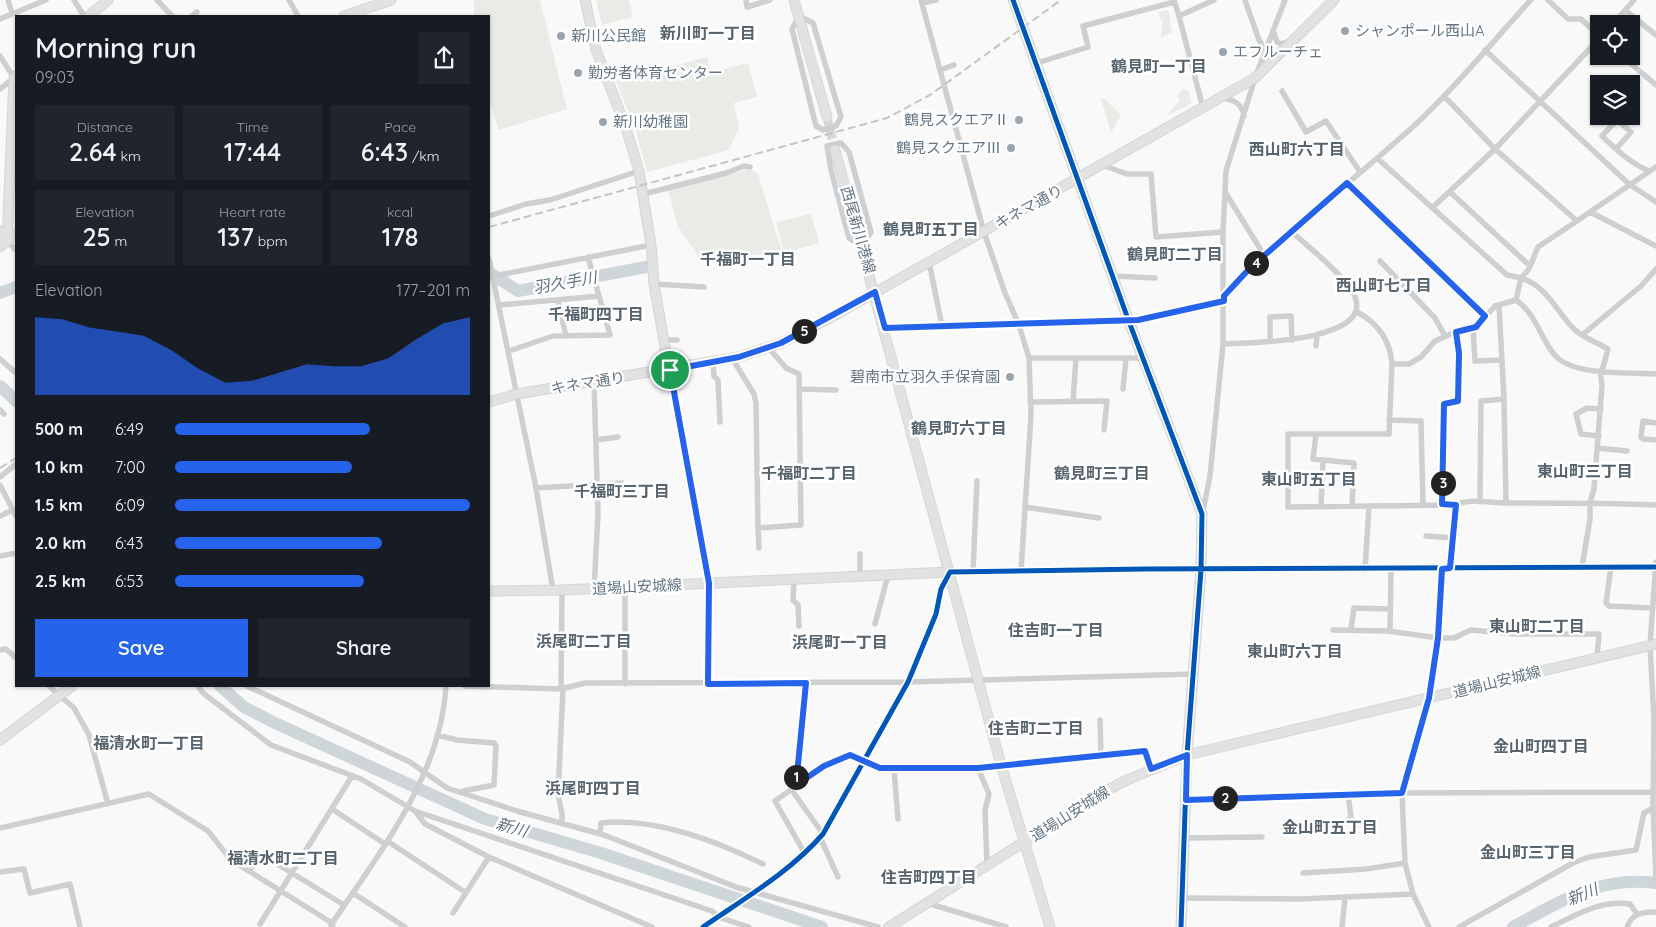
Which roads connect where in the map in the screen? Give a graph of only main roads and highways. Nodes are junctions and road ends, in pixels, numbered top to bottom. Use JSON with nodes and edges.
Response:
{"nodes":[{"id":1,"x":108,"y":0,"type":"edge"},
{"id":2,"x":391,"y":0,"type":"edge"},
{"id":3,"x":585,"y":0,"type":"edge"},
{"id":4,"x":794,"y":0,"type":"edge"},
{"id":5,"x":1013,"y":0,"type":"edge"},
{"id":6,"x":1334,"y":0,"type":"edge"},
{"id":7,"x":90,"y":15,"type":"edge"},
{"id":8,"x":347,"y":15,"type":"edge"},
{"id":9,"x":15,"y":77,"type":"edge"},
{"id":10,"x":827,"y":117,"type":"tunnel mouth"},
{"id":11,"x":836,"y":150,"type":"tunnel mouth"},
{"id":12,"x":1078,"y":179,"type":"junction"},
{"id":13,"x":0,"y":231,"type":"edge"},
{"id":14,"x":15,"y":235,"type":"edge"},
{"id":15,"x":3,"y":244,"type":"edge"},
{"id":16,"x":875,"y":292,"type":"junction"},
{"id":17,"x":670,"y":370,"type":"junction"},
{"id":18,"x":490,"y":402,"type":"edge"},
{"id":19,"x":950,"y":572,"type":"junction"},
{"id":20,"x":490,"y":590,"type":"edge"},
{"id":21,"x":1653,"y":644,"type":"edge"},
{"id":22,"x":71,"y":687,"type":"edge"},
{"id":23,"x":0,"y":740,"type":"edge"},
{"id":24,"x":1187,"y":755,"type":"junction"},
{"id":25,"x":1026,"y":842,"type":"junction"},
{"id":26,"x":890,"y":926,"type":"edge"},
{"id":27,"x":1050,"y":927,"type":"edge"},
{"id":28,"x":1181,"y":927,"type":"edge"}],
"edges":[{"from":1,"to":7,"type":"main road"},
{"from":2,"to":8,"type":"main road"},
{"from":3,"to":17,"type":"main road"},
{"from":4,"to":10,"type":"main road"},
{"from":5,"to":12,"type":"main road"},
{"from":6,"to":12,"type":"main road","name":"キネマ通り"},
{"from":9,"to":15,"type":"main road"},
{"from":11,"to":16,"type":"main road","name":"西尾新川港線"},
{"from":12,"to":16,"type":"main road","name":"キネマ通り"},
{"from":12,"to":24,"type":"main road"},
{"from":13,"to":15,"type":"main road"},
{"from":14,"to":15,"type":"main road"},
{"from":16,"to":17,"type":"main road","name":"キネマ通り"},
{"from":16,"to":19,"type":"main road","name":"西尾新川港線"},
{"from":17,"to":18,"type":"main road","name":"キネマ通り"},
{"from":19,"to":20,"type":"main road","name":"道場山安城線"},
{"from":19,"to":25,"type":"main road","name":"道場山安城線"},
{"from":21,"to":24,"type":"main road","name":"道場山安城線"},
{"from":22,"to":23,"type":"main road"},
{"from":24,"to":25,"type":"main road","name":"道場山安城線"},
{"from":24,"to":28,"type":"main road"},
{"from":25,"to":26,"type":"main road"},
{"from":25,"to":27,"type":"main road"}]}
